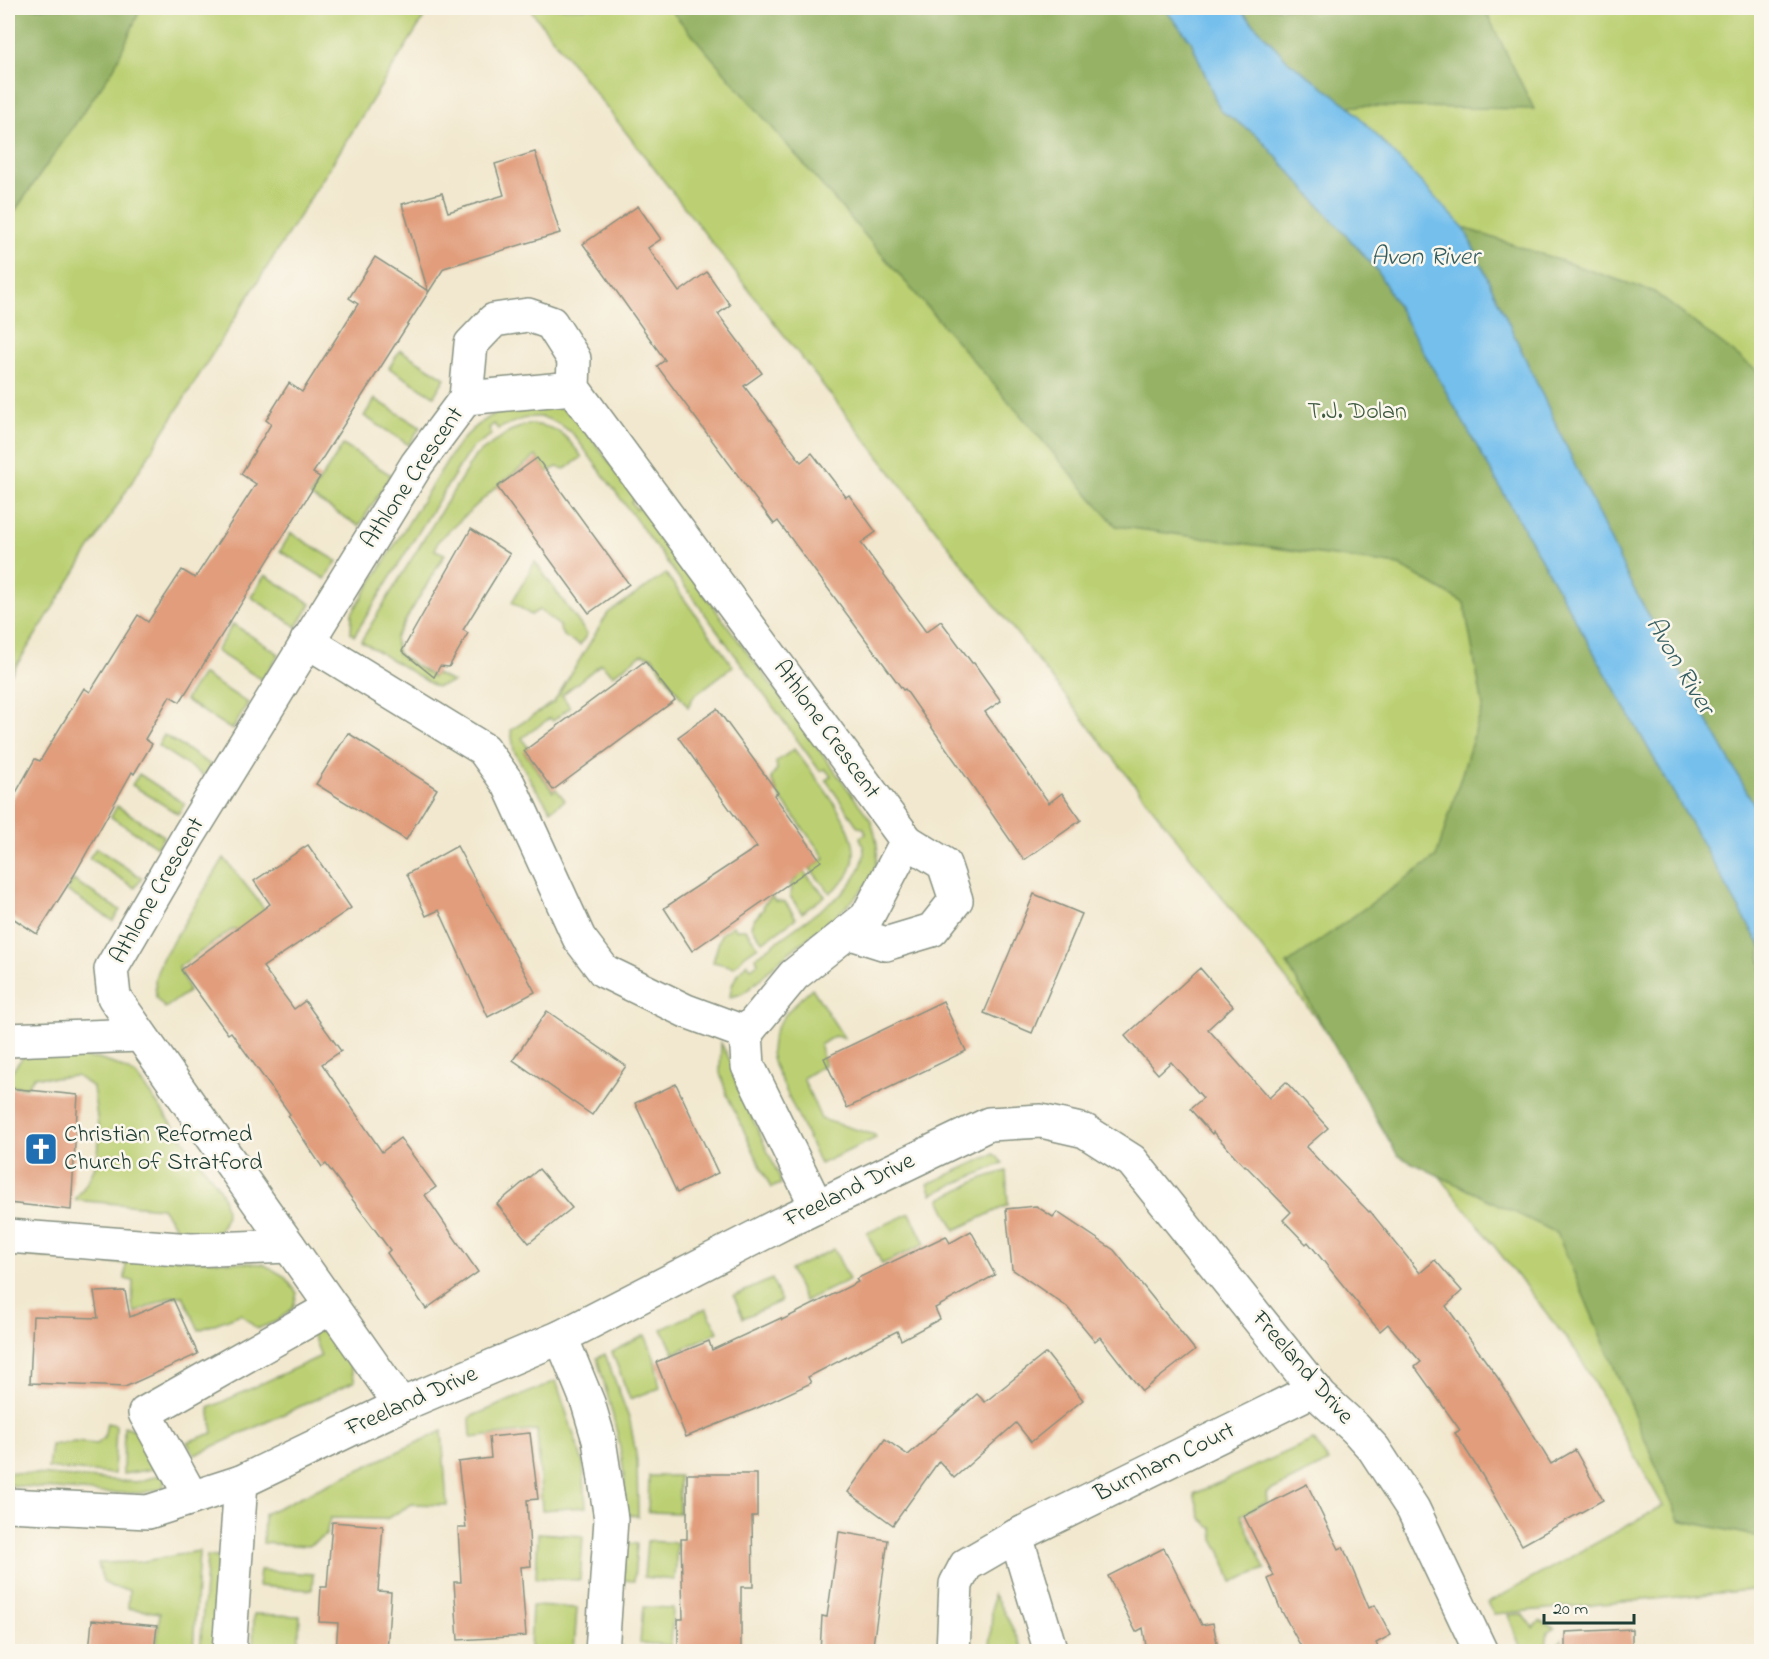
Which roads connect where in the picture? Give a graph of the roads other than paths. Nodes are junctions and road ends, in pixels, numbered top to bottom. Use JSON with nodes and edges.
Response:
{"nodes":[{"id":1,"x":573,"y":388,"type":"junction"},
{"id":2,"x":466,"y":398,"type":"junction"},
{"id":3,"x":308,"y":641,"type":"junction"},
{"id":4,"x":907,"y":841,"type":"junction"},
{"id":5,"x":848,"y":932,"type":"junction"},
{"id":6,"x":746,"y":1033,"type":"junction"},
{"id":7,"x":140,"y":1035,"type":"junction"},
{"id":8,"x":8,"y":1040,"type":"edge"},
{"id":9,"x":817,"y":1207,"type":"junction"},
{"id":10,"x":8,"y":1236,"type":"edge"},
{"id":11,"x":289,"y":1246,"type":"junction"},
{"id":12,"x":332,"y":1307,"type":"junction"},
{"id":13,"x":561,"y":1337,"type":"junction"},
{"id":14,"x":1315,"y":1389,"type":"junction"},
{"id":15,"x":401,"y":1405,"type":"junction"},
{"id":16,"x":242,"y":1482,"type":"junction"},
{"id":17,"x":192,"y":1498,"type":"junction"},
{"id":18,"x":8,"y":1505,"type":"edge"},
{"id":19,"x":1016,"y":1536,"type":"junction"},
{"id":20,"x":229,"y":1652,"type":"edge"},
{"id":21,"x":602,"y":1652,"type":"edge"},
{"id":22,"x":953,"y":1652,"type":"edge"},
{"id":23,"x":1051,"y":1652,"type":"edge"},
{"id":24,"x":1481,"y":1652,"type":"edge"}],
"edges":[{"from":1,"to":2,"type":"street","name":"Athlone Crescent"},
{"from":1,"to":2,"type":"street","name":"Athlone Crescent"},
{"from":1,"to":4,"type":"street","name":"Athlone Crescent"},
{"from":2,"to":3,"type":"street","name":"Athlone Crescent"},
{"from":3,"to":6,"type":"street"},
{"from":3,"to":7,"type":"street","name":"Athlone Crescent"},
{"from":4,"to":5,"type":"street"},
{"from":4,"to":5,"type":"street","name":"Athlone Crescent"},
{"from":5,"to":6,"type":"street"},
{"from":6,"to":9,"type":"street"},
{"from":7,"to":8,"type":"street"},
{"from":7,"to":11,"type":"street","name":"Athlone Crescent"},
{"from":9,"to":13,"type":"street","name":"Freeland Drive"},
{"from":9,"to":14,"type":"street","name":"Freeland Drive"},
{"from":10,"to":11,"type":"street"},
{"from":11,"to":12,"type":"street","name":"Athlone Crescent"},
{"from":12,"to":15,"type":"street","name":"Athlone Crescent"},
{"from":12,"to":17,"type":"street"},
{"from":13,"to":15,"type":"street","name":"Freeland Drive"},
{"from":13,"to":21,"type":"street"},
{"from":14,"to":19,"type":"street","name":"Burnham Court"},
{"from":14,"to":24,"type":"street","name":"Freeland Drive"},
{"from":15,"to":16,"type":"street","name":"Freeland Drive"},
{"from":16,"to":17,"type":"street","name":"Freeland Drive"},
{"from":16,"to":20,"type":"street"},
{"from":17,"to":18,"type":"street","name":"Freeland Drive"},
{"from":19,"to":22,"type":"street","name":"Burnham Court"},
{"from":19,"to":23,"type":"street"}]}
